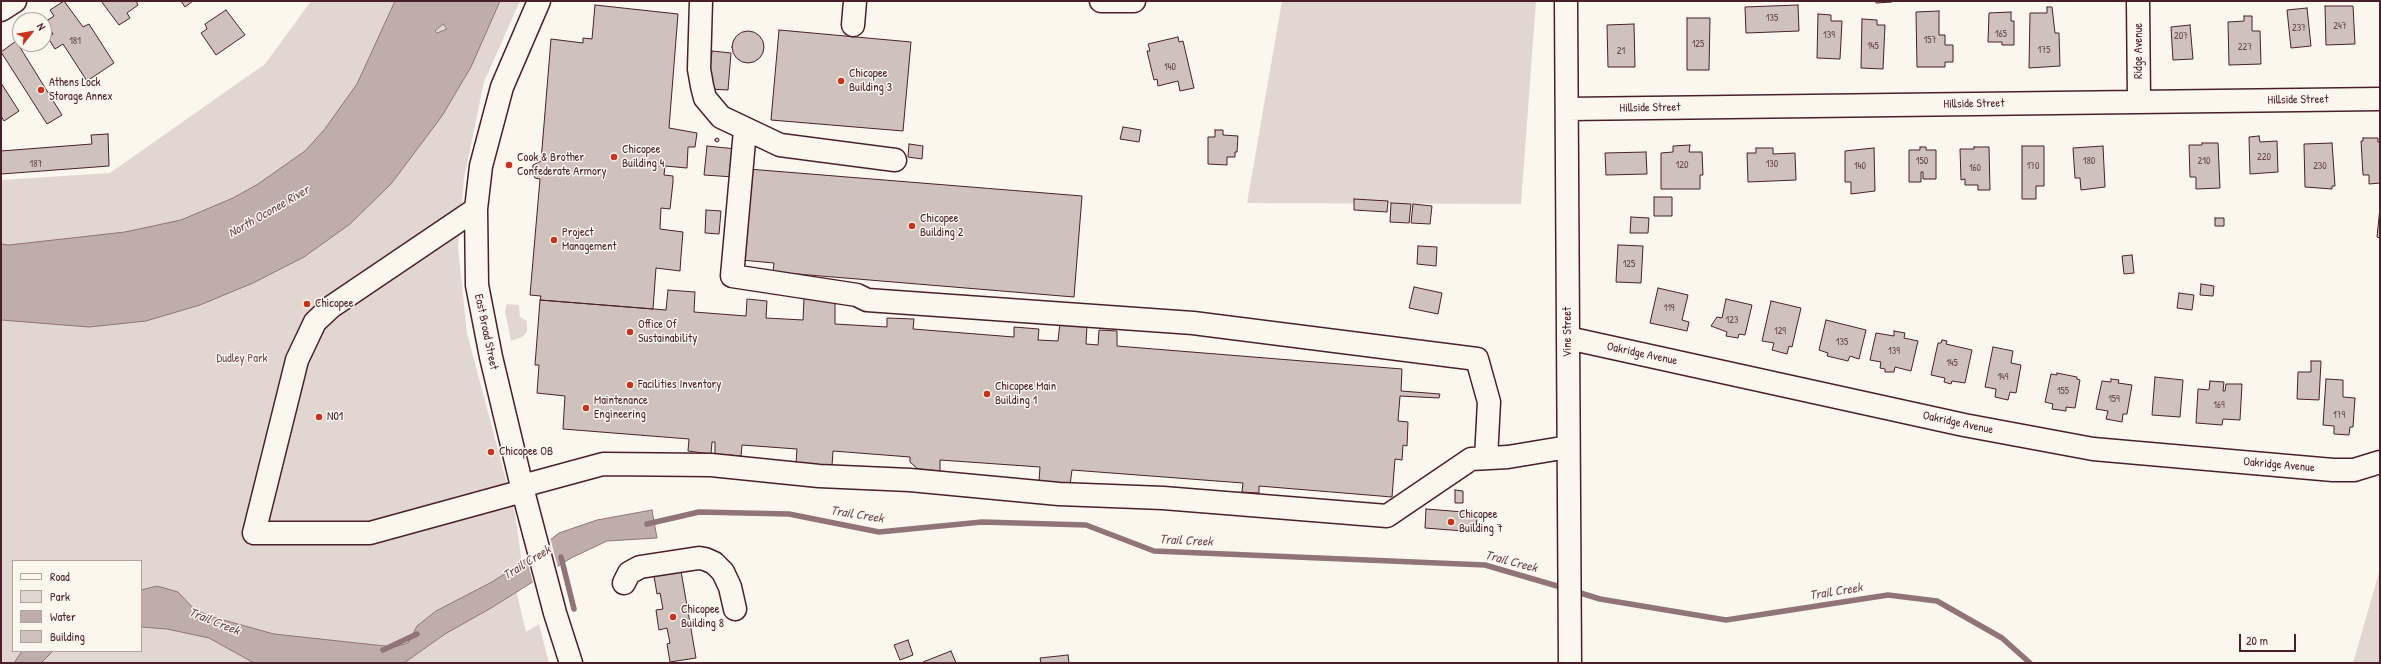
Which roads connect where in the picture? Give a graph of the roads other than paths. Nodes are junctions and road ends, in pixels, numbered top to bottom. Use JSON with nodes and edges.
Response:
{"nodes":[{"id":1,"x":15,"y":1,"type":"edge"},
{"id":2,"x":539,"y":1,"type":"edge"},
{"id":3,"x":702,"y":1,"type":"edge"},
{"id":4,"x":855,"y":1,"type":"edge"},
{"id":5,"x":1101,"y":1,"type":"edge"},
{"id":6,"x":1134,"y":1,"type":"edge"},
{"id":7,"x":1566,"y":1,"type":"edge"},
{"id":8,"x":2138,"y":1,"type":"edge"},
{"id":9,"x":1,"y":10,"type":"edge"},
{"id":10,"x":852,"y":25,"type":"dead end"},
{"id":11,"x":2380,"y":99,"type":"edge"},
{"id":12,"x":2139,"y":101,"type":"junction"},
{"id":13,"x":1568,"y":109,"type":"junction"},
{"id":14,"x":745,"y":130,"type":"junction"},
{"id":15,"x":895,"y":160,"type":"dead end"},
{"id":16,"x":476,"y":209,"type":"junction"},
{"id":17,"x":1568,"y":338,"type":"junction"},
{"id":18,"x":1568,"y":447,"type":"junction"},
{"id":19,"x":1486,"y":458,"type":"junction"},
{"id":20,"x":2380,"y":462,"type":"edge"},
{"id":21,"x":523,"y":489,"type":"junction"},
{"id":22,"x":624,"y":583,"type":"dead end"},
{"id":23,"x":735,"y":609,"type":"dead end"},
{"id":24,"x":571,"y":663,"type":"edge"},
{"id":25,"x":1570,"y":663,"type":"edge"}],
"edges":[{"from":1,"to":9,"type":"street"},
{"from":2,"to":16,"type":"street","name":"East Broad Street"},
{"from":3,"to":14,"type":"street"},
{"from":4,"to":10,"type":"street"},
{"from":5,"to":6,"type":"street"},
{"from":7,"to":13,"type":"street","name":"Vine Street"},
{"from":8,"to":12,"type":"street","name":"Ridge Avenue"},
{"from":11,"to":12,"type":"street","name":"Hillside Street"},
{"from":12,"to":13,"type":"street","name":"Hillside Street"},
{"from":13,"to":17,"type":"street","name":"Vine Street"},
{"from":14,"to":15,"type":"street"},
{"from":14,"to":19,"type":"street"},
{"from":16,"to":21,"type":"street","name":"East Broad Street"},
{"from":16,"to":21,"type":"street"},
{"from":17,"to":18,"type":"street","name":"Vine Street"},
{"from":17,"to":20,"type":"street","name":"Oakridge Avenue"},
{"from":18,"to":19,"type":"street"},
{"from":18,"to":25,"type":"street","name":"Vine Street"},
{"from":19,"to":21,"type":"street"},
{"from":21,"to":24,"type":"street","name":"East Broad Street"},
{"from":22,"to":23,"type":"street"}]}
